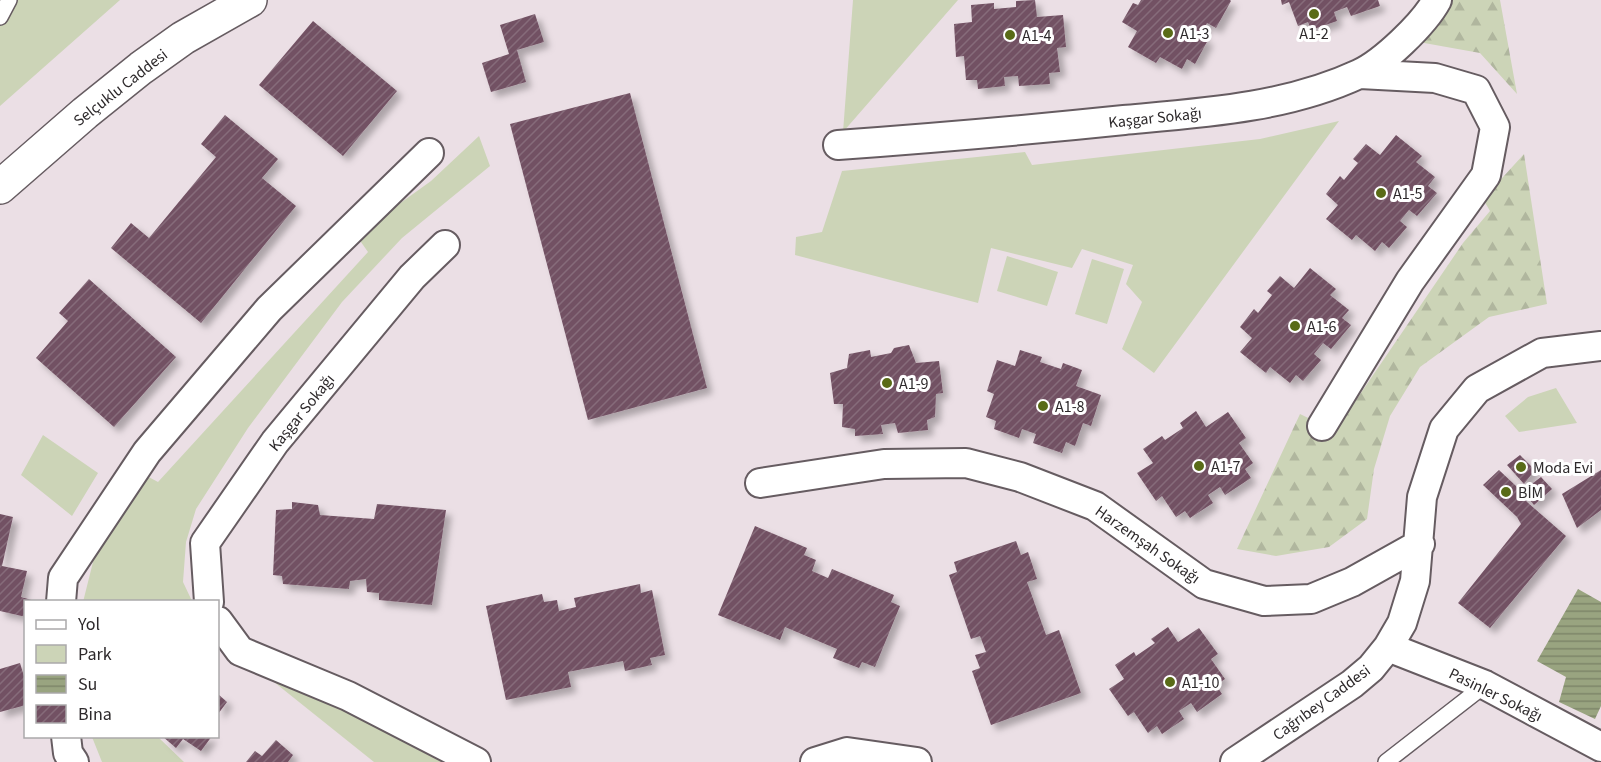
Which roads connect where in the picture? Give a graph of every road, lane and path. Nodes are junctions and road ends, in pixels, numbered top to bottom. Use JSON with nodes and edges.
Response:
{"nodes":[{"id":1,"x":9,"y":0,"type":"edge"},
{"id":2,"x":250,"y":0,"type":"edge"},
{"id":3,"x":1437,"y":0,"type":"edge"},
{"id":4,"x":0,"y":17,"type":"edge"},
{"id":5,"x":1360,"y":74,"type":"junction"},
{"id":6,"x":838,"y":145,"type":"dead end"},
{"id":7,"x":429,"y":153,"type":"dead end"},
{"id":8,"x":0,"y":187,"type":"edge"},
{"id":9,"x":445,"y":245,"type":"dead end"},
{"id":10,"x":1601,"y":346,"type":"edge"},
{"id":11,"x":1322,"y":426,"type":"dead end"},
{"id":12,"x":760,"y":483,"type":"dead end"},
{"id":13,"x":1419,"y":544,"type":"junction"},
{"id":14,"x":61,"y":600,"type":"edge"},
{"id":15,"x":209,"y":600,"type":"edge"},
{"id":16,"x":219,"y":622,"type":"edge"},
{"id":17,"x":1388,"y":647,"type":"junction"},
{"id":18,"x":1485,"y":685,"type":"junction"},
{"id":19,"x":66,"y":738,"type":"edge"},
{"id":20,"x":1601,"y":747,"type":"edge"},
{"id":21,"x":74,"y":762,"type":"edge"},
{"id":22,"x":476,"y":762,"type":"edge"},
{"id":23,"x":815,"y":762,"type":"edge"},
{"id":24,"x":917,"y":762,"type":"edge"},
{"id":25,"x":1235,"y":762,"type":"edge"},
{"id":26,"x":1386,"y":762,"type":"edge"}],
"edges":[{"from":1,"to":4,"type":"lane"},
{"from":2,"to":8,"type":"street","name":"Selçuklu Caddesi"},
{"from":3,"to":5,"type":"street","name":"Kaşgar Sokağı"},
{"from":5,"to":6,"type":"street","name":"Kaşgar Sokağı"},
{"from":5,"to":11,"type":"street"},
{"from":7,"to":14,"type":"street"},
{"from":9,"to":15,"type":"street","name":"Kaşgar Sokağı"},
{"from":10,"to":13,"type":"street","name":"Cağrıbey Caddesi"},
{"from":12,"to":13,"type":"street","name":"Harzemşah Sokağı"},
{"from":13,"to":17,"type":"street","name":"Cağrıbey Caddesi"},
{"from":16,"to":22,"type":"street"},
{"from":17,"to":18,"type":"street","name":"Pasinler Sokağı"},
{"from":17,"to":25,"type":"street","name":"Cağrıbey Caddesi"},
{"from":18,"to":20,"type":"street","name":"Pasinler Sokağı"},
{"from":18,"to":26,"type":"lane"},
{"from":19,"to":21,"type":"street"},
{"from":23,"to":24,"type":"street"}]}
